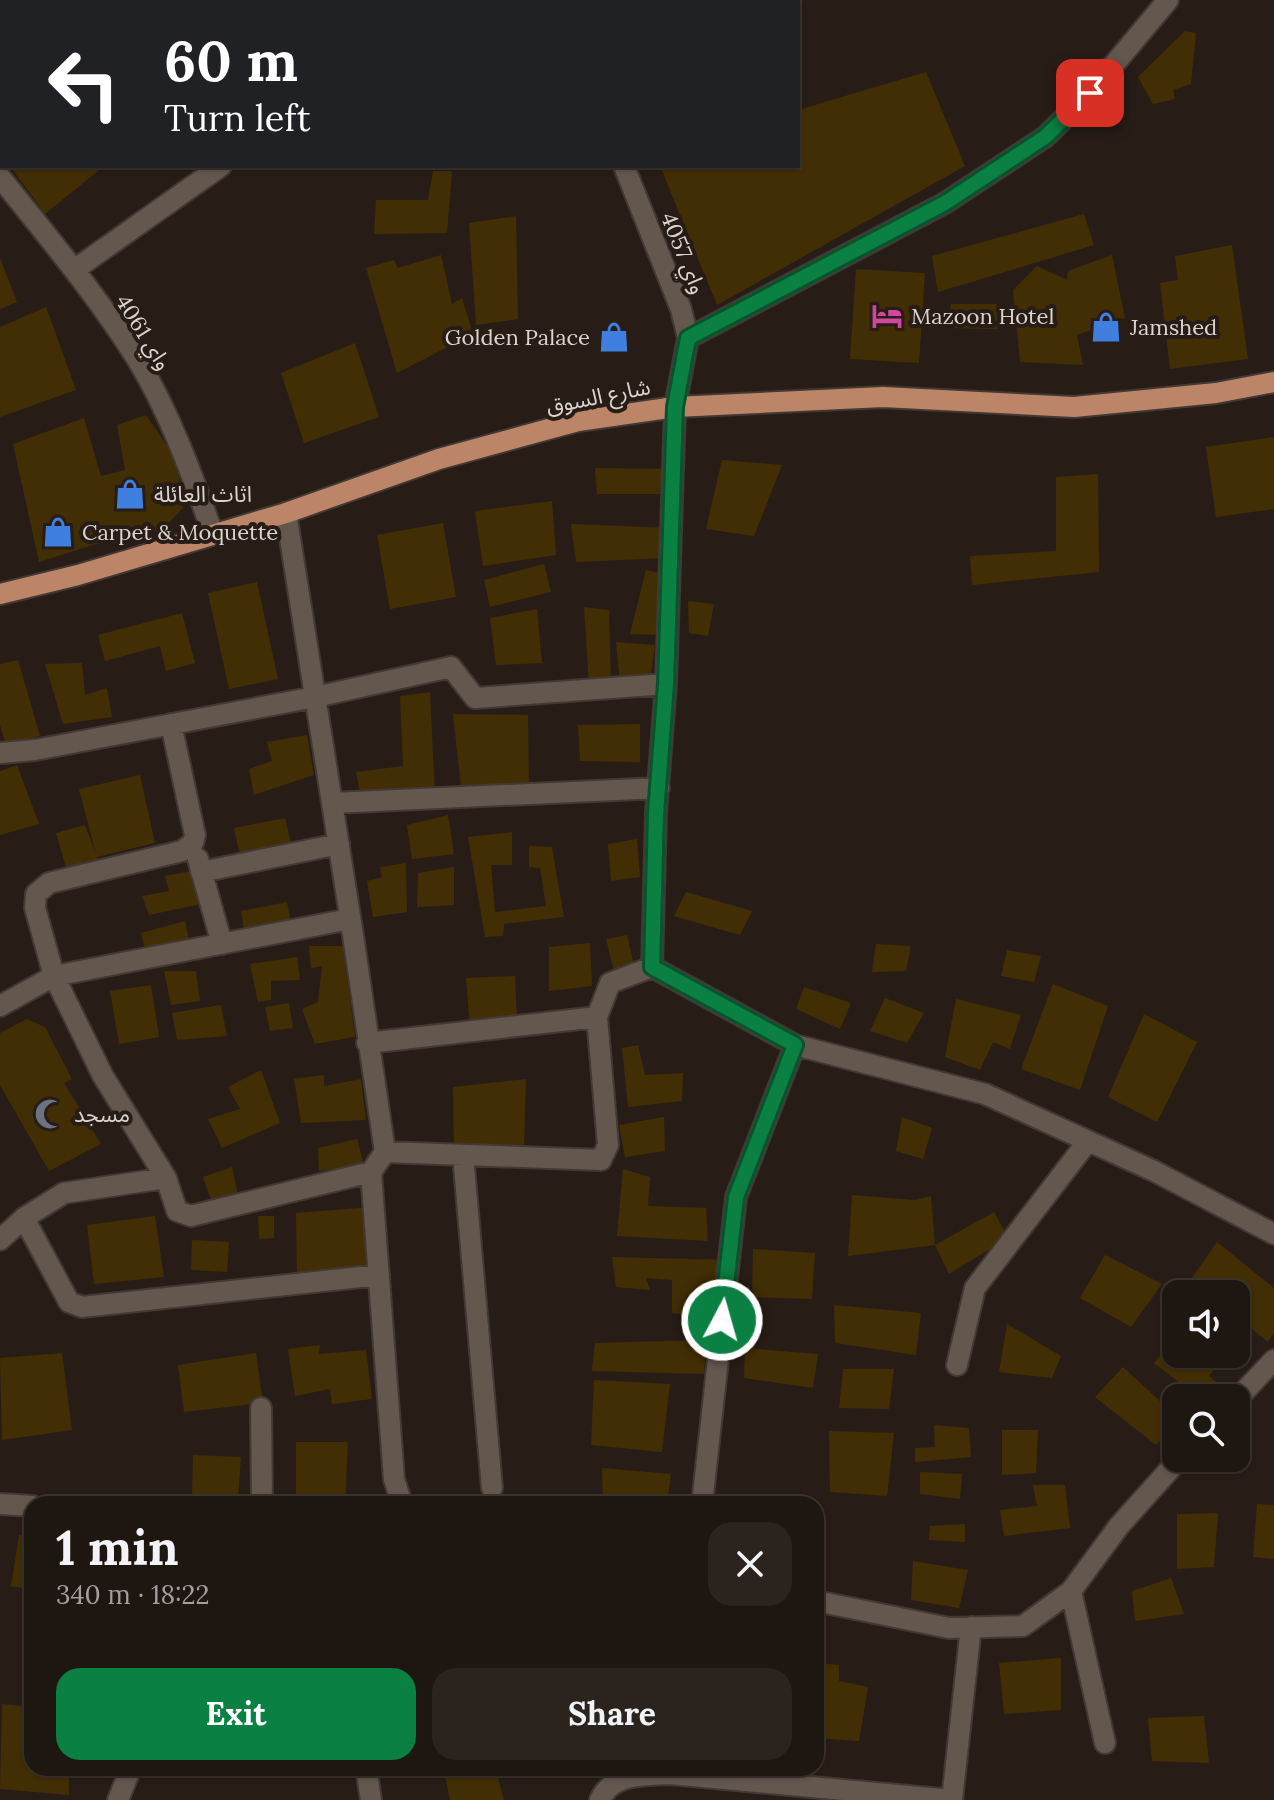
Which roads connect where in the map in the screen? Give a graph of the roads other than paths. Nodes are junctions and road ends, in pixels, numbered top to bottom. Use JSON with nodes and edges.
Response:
{"nodes":[{"id":1,"x":1168,"y":0,"type":"edge"},
{"id":2,"x":218,"y":168,"type":"edge"},
{"id":3,"x":625,"y":168,"type":"edge"},
{"id":4,"x":0,"y":177,"type":"edge"},
{"id":5,"x":74,"y":270,"type":"junction"},
{"id":6,"x":688,"y":338,"type":"junction"},
{"id":7,"x":1274,"y":382,"type":"edge"},
{"id":8,"x":675,"y":407,"type":"junction"},
{"id":9,"x":286,"y":513,"type":"junction"},
{"id":10,"x":213,"y":534,"type":"junction"},
{"id":11,"x":0,"y":594,"type":"edge"},
{"id":12,"x":666,"y":684,"type":"junction"},
{"id":13,"x":315,"y":697,"type":"junction"},
{"id":14,"x":171,"y":724,"type":"junction"},
{"id":15,"x":0,"y":753,"type":"edge"},
{"id":16,"x":659,"y":788,"type":"junction"},
{"id":17,"x":332,"y":803,"type":"junction"},
{"id":18,"x":193,"y":843,"type":"junction"},
{"id":19,"x":339,"y":844,"type":"junction"},
{"id":20,"x":201,"y":872,"type":"junction"},
{"id":21,"x":350,"y":919,"type":"junction"},
{"id":22,"x":222,"y":944,"type":"junction"},
{"id":23,"x":652,"y":967,"type":"junction"},
{"id":24,"x":54,"y":976,"type":"junction"},
{"id":25,"x":0,"y":1006,"type":"edge"},
{"id":26,"x":597,"y":1017,"type":"junction"},
{"id":27,"x":367,"y":1043,"type":"junction"},
{"id":28,"x":795,"y":1045,"type":"junction"},
{"id":29,"x":1088,"y":1141,"type":"junction"},
{"id":30,"x":385,"y":1152,"type":"junction"},
{"id":31,"x":463,"y":1155,"type":"junction"},
{"id":32,"x":371,"y":1172,"type":"junction"},
{"id":33,"x":166,"y":1178,"type":"junction"},
{"id":34,"x":24,"y":1218,"type":"junction"},
{"id":35,"x":1274,"y":1234,"type":"edge"},
{"id":36,"x":0,"y":1240,"type":"edge"},
{"id":37,"x":379,"y":1275,"type":"junction"},
{"id":38,"x":1274,"y":1360,"type":"edge"},
{"id":39,"x":957,"y":1365,"type":"dead end"},
{"id":40,"x":1250,"y":1385,"type":"edge"},
{"id":41,"x":261,"y":1408,"type":"dead end"},
{"id":42,"x":1167,"y":1472,"type":"edge"},
{"id":43,"x":492,"y":1488,"type":"dead end"},
{"id":44,"x":262,"y":1496,"type":"edge"},
{"id":45,"x":399,"y":1496,"type":"edge"},
{"id":46,"x":703,"y":1496,"type":"edge"},
{"id":47,"x":0,"y":1504,"type":"edge"},
{"id":48,"x":24,"y":1506,"type":"edge"},
{"id":49,"x":1071,"y":1591,"type":"junction"},
{"id":50,"x":824,"y":1603,"type":"edge"},
{"id":51,"x":971,"y":1627,"type":"junction"},
{"id":52,"x":1105,"y":1743,"type":"dead end"},
{"id":53,"x":128,"y":1776,"type":"edge"},
{"id":54,"x":367,"y":1776,"type":"edge"},
{"id":55,"x":629,"y":1776,"type":"edge"},
{"id":56,"x":693,"y":1776,"type":"edge"},
{"id":57,"x":118,"y":1800,"type":"edge"},
{"id":58,"x":371,"y":1800,"type":"edge"},
{"id":59,"x":600,"y":1800,"type":"edge"},
{"id":60,"x":952,"y":1800,"type":"edge"}],
"edges":[{"from":1,"to":6,"type":"street"},
{"from":2,"to":5,"type":"street"},
{"from":3,"to":6,"type":"street","name":"واي 4057"},
{"from":4,"to":5,"type":"street","name":"واي 4061"},
{"from":5,"to":10,"type":"street","name":"واي 4061"},
{"from":6,"to":8,"type":"street","name":"واي 4057"},
{"from":7,"to":8,"type":"main road","name":"شارع السوق"},
{"from":8,"to":9,"type":"main road","name":"شارع السوق"},
{"from":8,"to":12,"type":"street","name":"واي 4057"},
{"from":9,"to":10,"type":"main road","name":"شارع السوق"},
{"from":9,"to":13,"type":"street"},
{"from":10,"to":11,"type":"main road","name":"شارع السوق"},
{"from":12,"to":13,"type":"street"},
{"from":12,"to":16,"type":"street","name":"واي 4057"},
{"from":13,"to":14,"type":"street"},
{"from":13,"to":17,"type":"street"},
{"from":14,"to":15,"type":"street"},
{"from":14,"to":18,"type":"street"},
{"from":16,"to":17,"type":"street"},
{"from":16,"to":23,"type":"street","name":"واي 4057"},
{"from":17,"to":19,"type":"street"},
{"from":18,"to":20,"type":"street"},
{"from":18,"to":24,"type":"street"},
{"from":19,"to":20,"type":"street"},
{"from":19,"to":21,"type":"street"},
{"from":20,"to":22,"type":"street"},
{"from":21,"to":22,"type":"street"},
{"from":21,"to":27,"type":"street"},
{"from":22,"to":24,"type":"street"},
{"from":23,"to":26,"type":"street"},
{"from":23,"to":28,"type":"street"},
{"from":24,"to":25,"type":"street"},
{"from":24,"to":33,"type":"street"},
{"from":26,"to":27,"type":"street"},
{"from":26,"to":31,"type":"street"},
{"from":27,"to":30,"type":"street"},
{"from":28,"to":29,"type":"street"},
{"from":28,"to":46,"type":"street"},
{"from":29,"to":35,"type":"street"},
{"from":29,"to":39,"type":"street"},
{"from":30,"to":31,"type":"street"},
{"from":30,"to":32,"type":"street"},
{"from":31,"to":43,"type":"street"},
{"from":32,"to":33,"type":"street"},
{"from":32,"to":37,"type":"street"},
{"from":33,"to":34,"type":"street"},
{"from":34,"to":36,"type":"street"},
{"from":34,"to":37,"type":"street"},
{"from":37,"to":45,"type":"street"},
{"from":38,"to":40,"type":"street"},
{"from":41,"to":44,"type":"street"},
{"from":42,"to":49,"type":"street"},
{"from":47,"to":48,"type":"street"},
{"from":49,"to":51,"type":"street"},
{"from":49,"to":52,"type":"street"},
{"from":50,"to":51,"type":"street"},
{"from":51,"to":60,"type":"street"},
{"from":53,"to":57,"type":"street"},
{"from":54,"to":58,"type":"street"},
{"from":55,"to":59,"type":"street"},
{"from":56,"to":60,"type":"street"}]}
